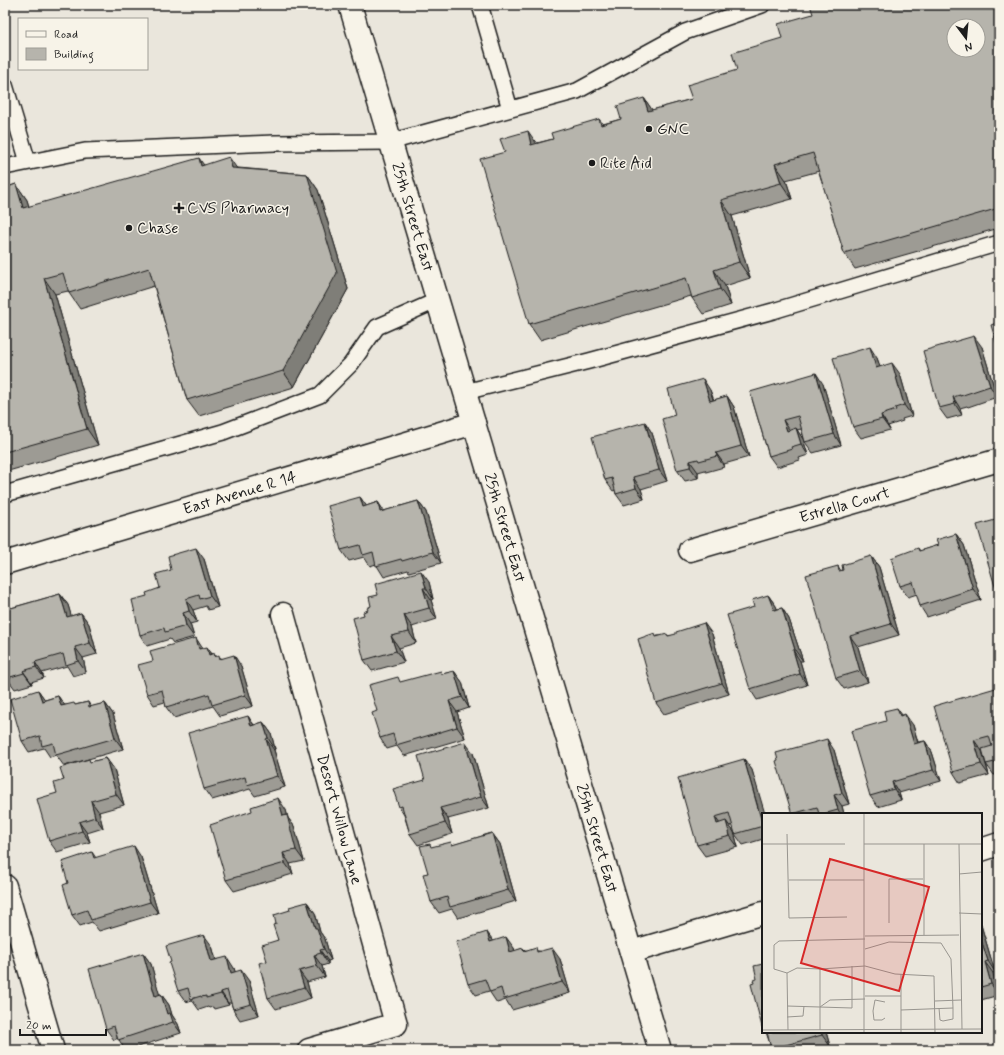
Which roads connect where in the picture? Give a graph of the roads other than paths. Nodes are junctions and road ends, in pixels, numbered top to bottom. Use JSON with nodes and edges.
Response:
{"nodes":[{"id":1,"x":350,"y":5,"type":"edge"},
{"id":2,"x":480,"y":5,"type":"edge"},
{"id":3,"x":762,"y":5,"type":"edge"},
{"id":4,"x":5,"y":85,"type":"edge"},
{"id":5,"x":510,"y":109,"type":"junction"},
{"id":6,"x":390,"y":142,"type":"junction"},
{"id":7,"x":28,"y":162,"type":"junction"},
{"id":8,"x":5,"y":167,"type":"edge"},
{"id":9,"x":999,"y":243,"type":"edge"},
{"id":10,"x":438,"y":300,"type":"junction"},
{"id":11,"x":465,"y":392,"type":"junction"},
{"id":12,"x":474,"y":423,"type":"junction"},
{"id":13,"x":999,"y":460,"type":"edge"},
{"id":14,"x":5,"y":494,"type":"edge"},
{"id":15,"x":690,"y":550,"type":"dead end"},
{"id":16,"x":5,"y":563,"type":"edge"},
{"id":17,"x":283,"y":614,"type":"dead end"},
{"id":18,"x":999,"y":844,"type":"edge"},
{"id":19,"x":982,"y":850,"type":"edge"},
{"id":20,"x":5,"y":886,"type":"edge"},
{"id":21,"x":762,"y":913,"type":"edge"},
{"id":22,"x":631,"y":952,"type":"junction"},
{"id":23,"x":53,"y":1050,"type":"edge"},
{"id":24,"x":309,"y":1050,"type":"edge"},
{"id":25,"x":660,"y":1050,"type":"edge"}],
"edges":[{"from":1,"to":6,"type":"street","name":"25th Street East"},
{"from":2,"to":5,"type":"lane"},
{"from":3,"to":5,"type":"lane"},
{"from":4,"to":7,"type":"lane"},
{"from":5,"to":6,"type":"lane"},
{"from":6,"to":7,"type":"lane"},
{"from":6,"to":10,"type":"street","name":"25th Street East"},
{"from":7,"to":8,"type":"lane"},
{"from":9,"to":11,"type":"lane"},
{"from":10,"to":11,"type":"street","name":"25th Street East"},
{"from":10,"to":14,"type":"lane"},
{"from":11,"to":12,"type":"street","name":"25th Street East"},
{"from":12,"to":16,"type":"street","name":"East Avenue R 14"},
{"from":12,"to":22,"type":"street","name":"25th Street East"},
{"from":13,"to":15,"type":"street","name":"Estrella Court"},
{"from":17,"to":24,"type":"street","name":"Desert Willow Lane"},
{"from":18,"to":19,"type":"street"},
{"from":20,"to":23,"type":"street"},
{"from":21,"to":22,"type":"street"},
{"from":22,"to":25,"type":"street","name":"25th Street East"}]}
